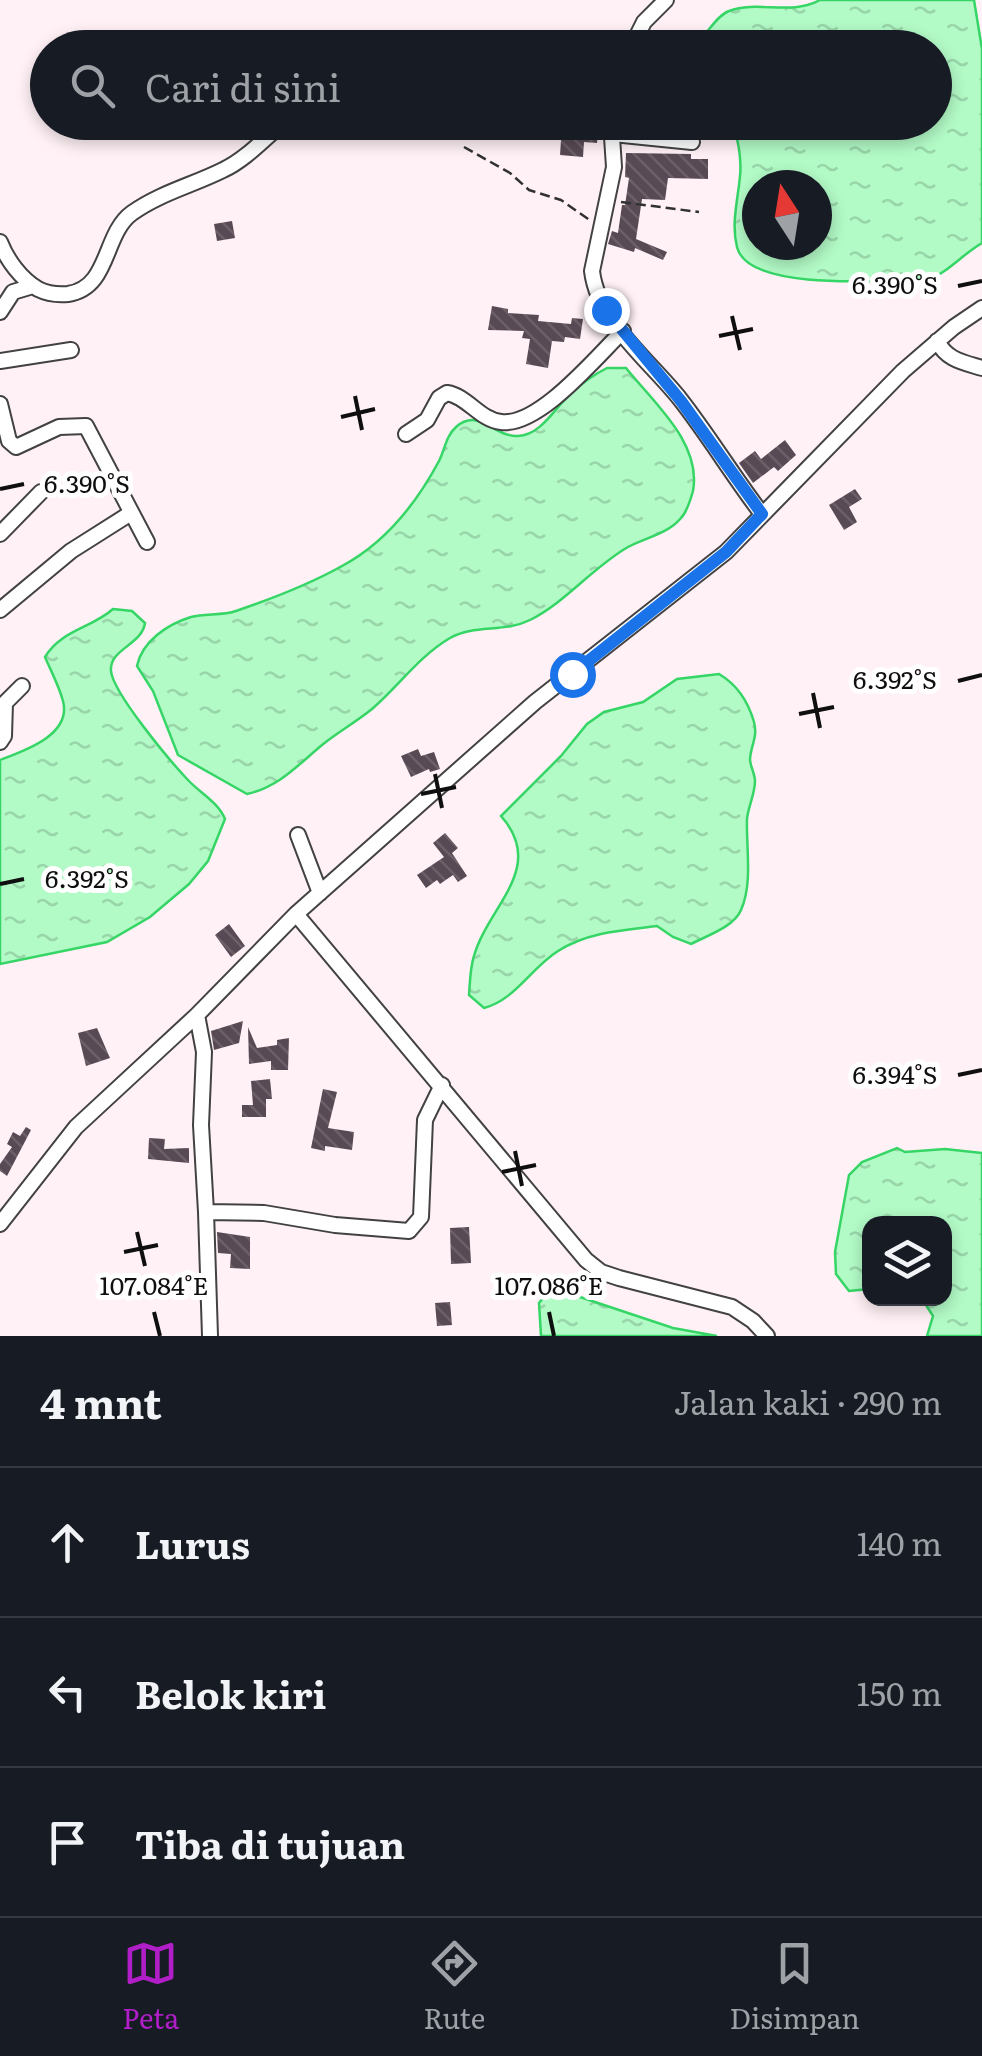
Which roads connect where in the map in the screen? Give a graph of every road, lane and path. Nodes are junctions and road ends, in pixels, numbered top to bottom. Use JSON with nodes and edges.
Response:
{"nodes":[{"id":1,"x":666,"y":0,"type":"edge"},
{"id":2,"x":640,"y":30,"type":"edge"},
{"id":3,"x":262,"y":140,"type":"edge"},
{"id":4,"x":613,"y":140,"type":"edge"},
{"id":5,"x":681,"y":140,"type":"edge"},
{"id":6,"x":692,"y":142,"type":"dead end"},
{"id":7,"x":464,"y":148,"type":"dead end"},
{"id":8,"x":608,"y":200,"type":"junction"},
{"id":9,"x":699,"y":212,"type":"dead end"},
{"id":10,"x":601,"y":227,"type":"junction"},
{"id":11,"x":0,"y":242,"type":"edge"},
{"id":12,"x":33,"y":286,"type":"junction"},
{"id":13,"x":982,"y":308,"type":"edge"},
{"id":14,"x":0,"y":312,"type":"edge"},
{"id":15,"x":623,"y":331,"type":"junction"},
{"id":16,"x":936,"y":341,"type":"junction"},
{"id":17,"x":71,"y":350,"type":"dead end"},
{"id":18,"x":0,"y":361,"type":"edge"},
{"id":19,"x":982,"y":368,"type":"edge"},
{"id":20,"x":0,"y":404,"type":"edge"},
{"id":21,"x":406,"y":434,"type":"dead end"},
{"id":22,"x":41,"y":492,"type":"dead end"},
{"id":23,"x":132,"y":513,"type":"junction"},
{"id":24,"x":762,"y":514,"type":"junction"},
{"id":25,"x":0,"y":534,"type":"edge"},
{"id":26,"x":146,"y":542,"type":"dead end"},
{"id":27,"x":0,"y":610,"type":"edge"},
{"id":28,"x":22,"y":686,"type":"dead end"},
{"id":29,"x":0,"y":742,"type":"edge"},
{"id":30,"x":298,"y":835,"type":"dead end"},
{"id":31,"x":320,"y":893,"type":"junction"},
{"id":32,"x":296,"y":914,"type":"junction"},
{"id":33,"x":197,"y":1015,"type":"junction"},
{"id":34,"x":442,"y":1085,"type":"junction"},
{"id":35,"x":206,"y":1212,"type":"junction"},
{"id":36,"x":2,"y":1219,"type":"edge"},
{"id":37,"x":210,"y":1336,"type":"edge"},
{"id":38,"x":767,"y":1336,"type":"edge"}],
"edges":[{"from":1,"to":2,"type":"street"},
{"from":3,"to":12,"type":"street"},
{"from":4,"to":8,"type":"street"},
{"from":5,"to":6,"type":"street"},
{"from":7,"to":10,"type":"path"},
{"from":8,"to":9,"type":"path"},
{"from":8,"to":10,"type":"street"},
{"from":10,"to":15,"type":"street"},
{"from":11,"to":12,"type":"street"},
{"from":12,"to":14,"type":"street"},
{"from":13,"to":16,"type":"street"},
{"from":15,"to":21,"type":"street"},
{"from":15,"to":24,"type":"street"},
{"from":16,"to":19,"type":"street"},
{"from":16,"to":24,"type":"street"},
{"from":17,"to":18,"type":"street"},
{"from":20,"to":23,"type":"street"},
{"from":22,"to":25,"type":"street"},
{"from":23,"to":26,"type":"street"},
{"from":23,"to":27,"type":"street"},
{"from":24,"to":31,"type":"street"},
{"from":28,"to":29,"type":"street"},
{"from":30,"to":31,"type":"street"},
{"from":31,"to":32,"type":"street"},
{"from":32,"to":33,"type":"street"},
{"from":32,"to":34,"type":"street"},
{"from":33,"to":35,"type":"street"},
{"from":33,"to":36,"type":"street"},
{"from":34,"to":35,"type":"street"},
{"from":34,"to":38,"type":"street"},
{"from":35,"to":37,"type":"street"}]}
